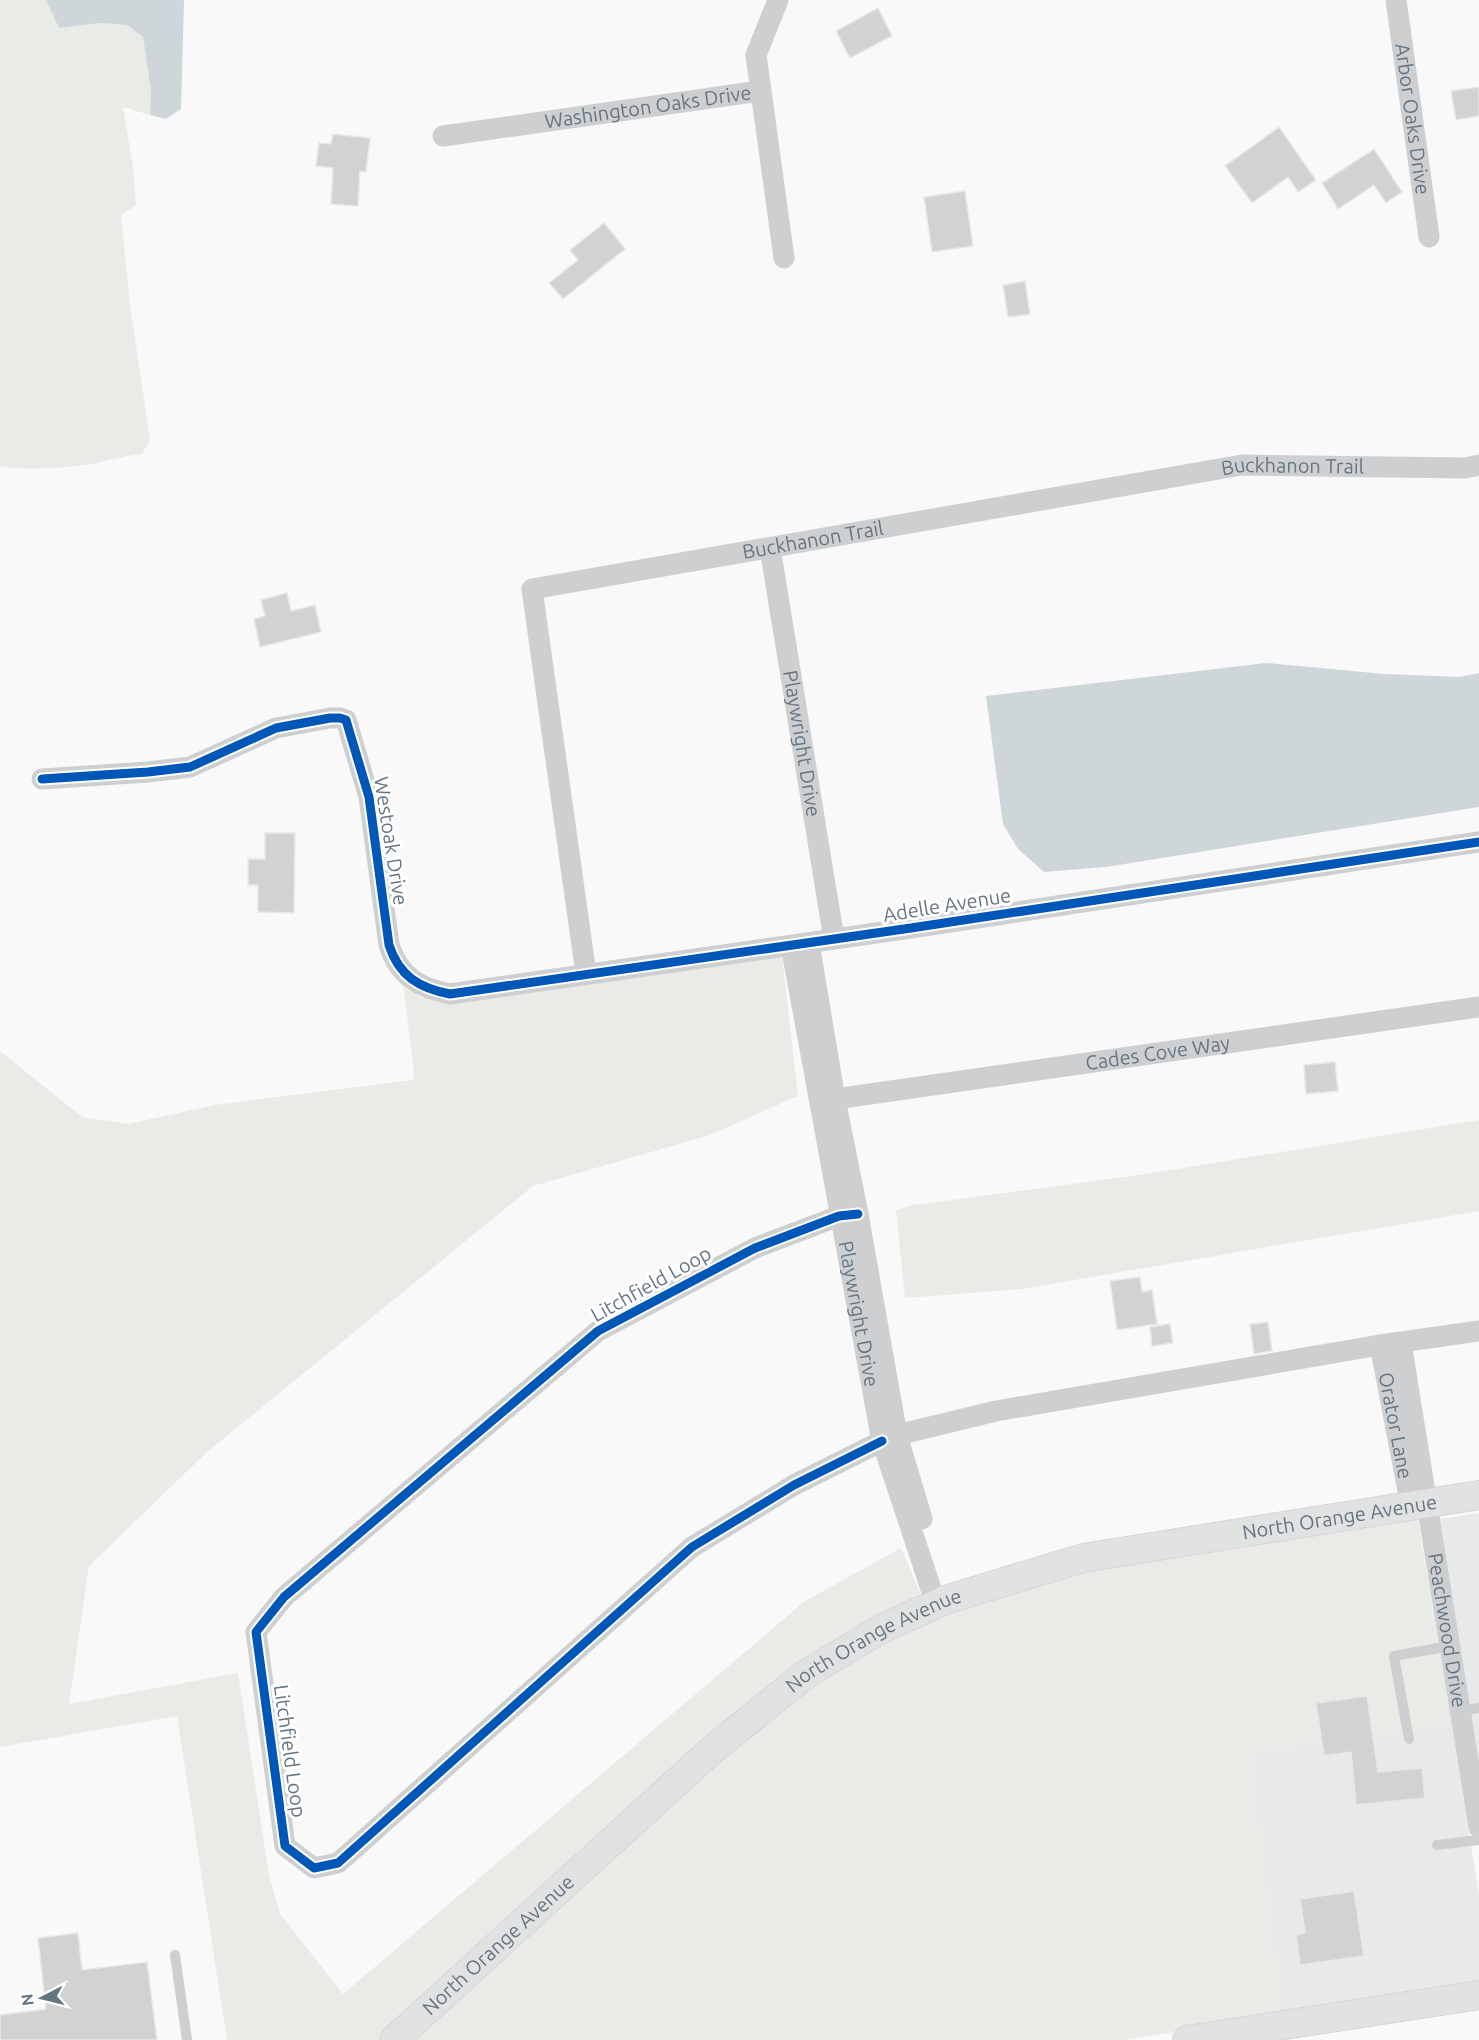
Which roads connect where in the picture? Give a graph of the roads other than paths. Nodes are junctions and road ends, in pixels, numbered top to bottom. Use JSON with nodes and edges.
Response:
{"nodes":[{"id":1,"x":778,"y":0,"type":"edge"},
{"id":2,"x":1396,"y":0,"type":"edge"},
{"id":3,"x":760,"y":91,"type":"junction"},
{"id":4,"x":443,"y":136,"type":"dead end"},
{"id":5,"x":1429,"y":237,"type":"dead end"},
{"id":6,"x":784,"y":258,"type":"dead end"},
{"id":7,"x":1479,"y":465,"type":"edge"},
{"id":8,"x":770,"y":548,"type":"junction"},
{"id":9,"x":42,"y":779,"type":"dead end"},
{"id":10,"x":1479,"y":842,"type":"edge"},
{"id":11,"x":834,"y":939,"type":"junction"},
{"id":12,"x":800,"y":944,"type":"junction"},
{"id":13,"x":586,"y":974,"type":"junction"},
{"id":14,"x":420,"y":984,"type":"joint"},
{"id":15,"x":1479,"y":1007,"type":"edge"},
{"id":16,"x":835,"y":1099,"type":"junction"},
{"id":17,"x":849,"y":1215,"type":"junction"},
{"id":18,"x":1479,"y":1331,"type":"edge"},
{"id":19,"x":1401,"y":1343,"type":"junction"},
{"id":20,"x":1380,"y":1346,"type":"junction"},
{"id":21,"x":890,"y":1438,"type":"junction"},
{"id":22,"x":1479,"y":1495,"type":"edge"},
{"id":23,"x":1419,"y":1505,"type":"junction"},
{"id":24,"x":941,"y":1602,"type":"junction"},
{"id":25,"x":1450,"y":1646,"type":"junction"},
{"id":26,"x":1470,"y":1710,"type":"edge"},
{"id":27,"x":1409,"y":1739,"type":"dead end"},
{"id":28,"x":1475,"y":1779,"type":"edge"},
{"id":29,"x":1479,"y":1827,"type":"edge"},
{"id":30,"x":1479,"y":1840,"type":"edge"},
{"id":31,"x":1437,"y":1845,"type":"dead end"},
{"id":32,"x":175,"y":1955,"type":"dead end"},
{"id":33,"x":1479,"y":1995,"type":"edge"},
{"id":34,"x":1276,"y":2033,"type":"edge"},
{"id":35,"x":187,"y":2040,"type":"edge"},
{"id":36,"x":394,"y":2040,"type":"edge"},
{"id":37,"x":1187,"y":2040,"type":"edge"}],
"edges":[{"from":1,"to":3,"type":"street","name":"Washington Oaks Drive"},
{"from":2,"to":5,"type":"street","name":"Arbor Oaks Drive"},
{"from":3,"to":4,"type":"street","name":"Washington Oaks Drive"},
{"from":3,"to":6,"type":"street"},
{"from":7,"to":8,"type":"street","name":"Buckhanon Trail"},
{"from":8,"to":11,"type":"street","name":"Playwright Drive"},
{"from":8,"to":13,"type":"street","name":"Buckhanon Trail"},
{"from":9,"to":14,"type":"street","name":"Westoak Drive"},
{"from":10,"to":11,"type":"street","name":"Adelle Avenue"},
{"from":11,"to":12,"type":"street","name":"Adelle Avenue"},
{"from":12,"to":13,"type":"street","name":"Adelle Avenue"},
{"from":12,"to":16,"type":"street","name":"Playwright Drive"},
{"from":12,"to":17,"type":"street","name":"Playwright Drive"},
{"from":13,"to":14,"type":"street","name":"Adelle Avenue"},
{"from":15,"to":16,"type":"street","name":"Cades Cove Way"},
{"from":16,"to":17,"type":"street","name":"Playwright Drive"},
{"from":17,"to":21,"type":"street","name":"Playwright Drive"},
{"from":17,"to":21,"type":"street","name":"Litchfield Loop"},
{"from":18,"to":19,"type":"street"},
{"from":19,"to":20,"type":"street"},
{"from":19,"to":23,"type":"street","name":"Orator Lane"},
{"from":20,"to":21,"type":"street"},
{"from":20,"to":23,"type":"street","name":"Orator Lane"},
{"from":21,"to":24,"type":"street","name":"Playwright Drive"},
{"from":22,"to":23,"type":"street","name":"North Orange Avenue"},
{"from":23,"to":24,"type":"street","name":"North Orange Avenue"},
{"from":23,"to":25,"type":"street","name":"Peachwood Drive"},
{"from":24,"to":36,"type":"street","name":"North Orange Avenue"},
{"from":25,"to":26,"type":"street","name":"Peachwood Drive"},
{"from":25,"to":27,"type":"lane"},
{"from":26,"to":28,"type":"street","name":"Peachwood Drive"},
{"from":28,"to":29,"type":"street","name":"Peachwood Drive"},
{"from":30,"to":31,"type":"lane"},
{"from":32,"to":35,"type":"lane"},
{"from":33,"to":34,"type":"street"},
{"from":34,"to":37,"type":"street"}]}
